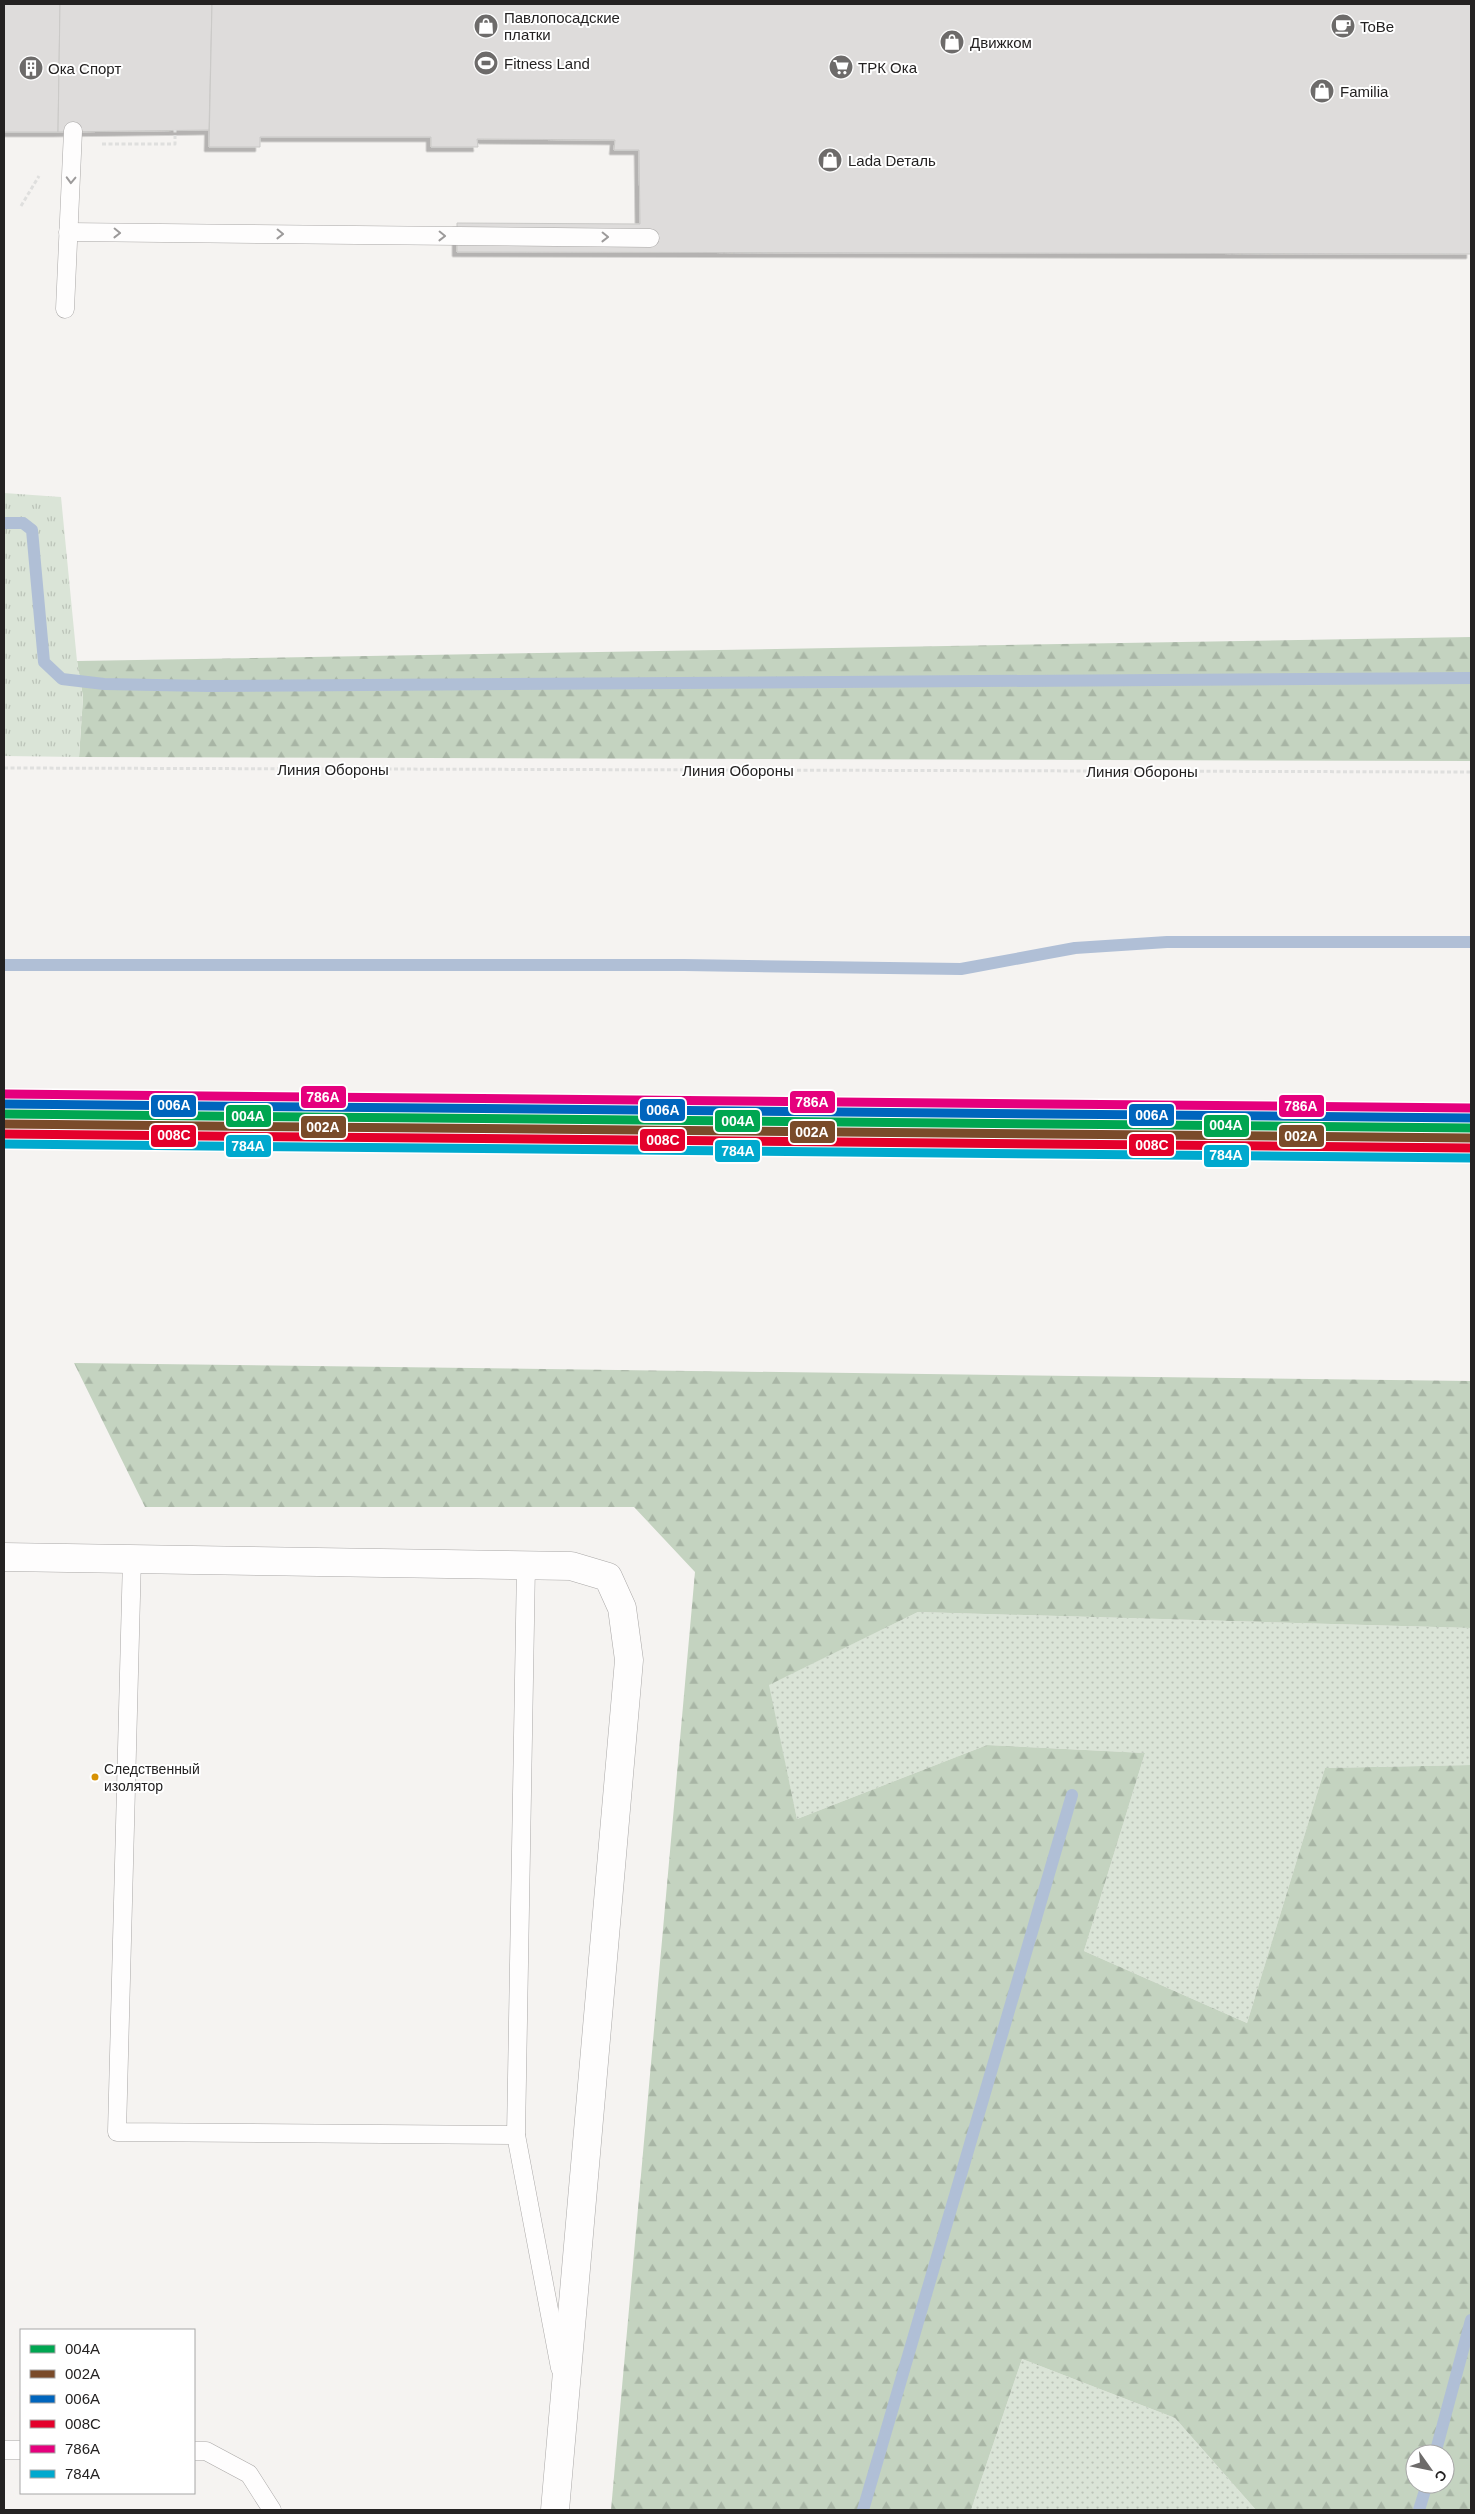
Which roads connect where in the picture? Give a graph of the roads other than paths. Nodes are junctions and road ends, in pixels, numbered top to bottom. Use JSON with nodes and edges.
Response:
{"nodes":[{"id":1,"x":73,"y":131,"type":"dead end"},
{"id":2,"x":68,"y":232,"type":"junction"},
{"id":3,"x":650,"y":238,"type":"dead end"},
{"id":4,"x":65,"y":309,"type":"dead end"},
{"id":5,"x":4,"y":1556,"type":"edge"},
{"id":6,"x":132,"y":1558,"type":"junction"},
{"id":7,"x":526,"y":1565,"type":"junction"},
{"id":8,"x":516,"y":2135,"type":"junction"},
{"id":9,"x":564,"y":2390,"type":"junction"},
{"id":10,"x":4,"y":2450,"type":"edge"},
{"id":11,"x":20,"y":2450,"type":"edge"},
{"id":12,"x":195,"y":2451,"type":"edge"},
{"id":13,"x":272,"y":2510,"type":"edge"},
{"id":14,"x":555,"y":2510,"type":"edge"}],
"edges":[{"from":1,"to":2,"type":"lane","one_way":true},
{"from":2,"to":3,"type":"lane","one_way":true},
{"from":2,"to":4,"type":"lane"},
{"from":5,"to":6,"type":"street"},
{"from":6,"to":7,"type":"street"},
{"from":6,"to":8,"type":"lane"},
{"from":7,"to":8,"type":"lane"},
{"from":7,"to":9,"type":"street"},
{"from":8,"to":9,"type":"lane"},
{"from":9,"to":14,"type":"street"},
{"from":10,"to":11,"type":"lane"},
{"from":12,"to":13,"type":"lane"}]}
